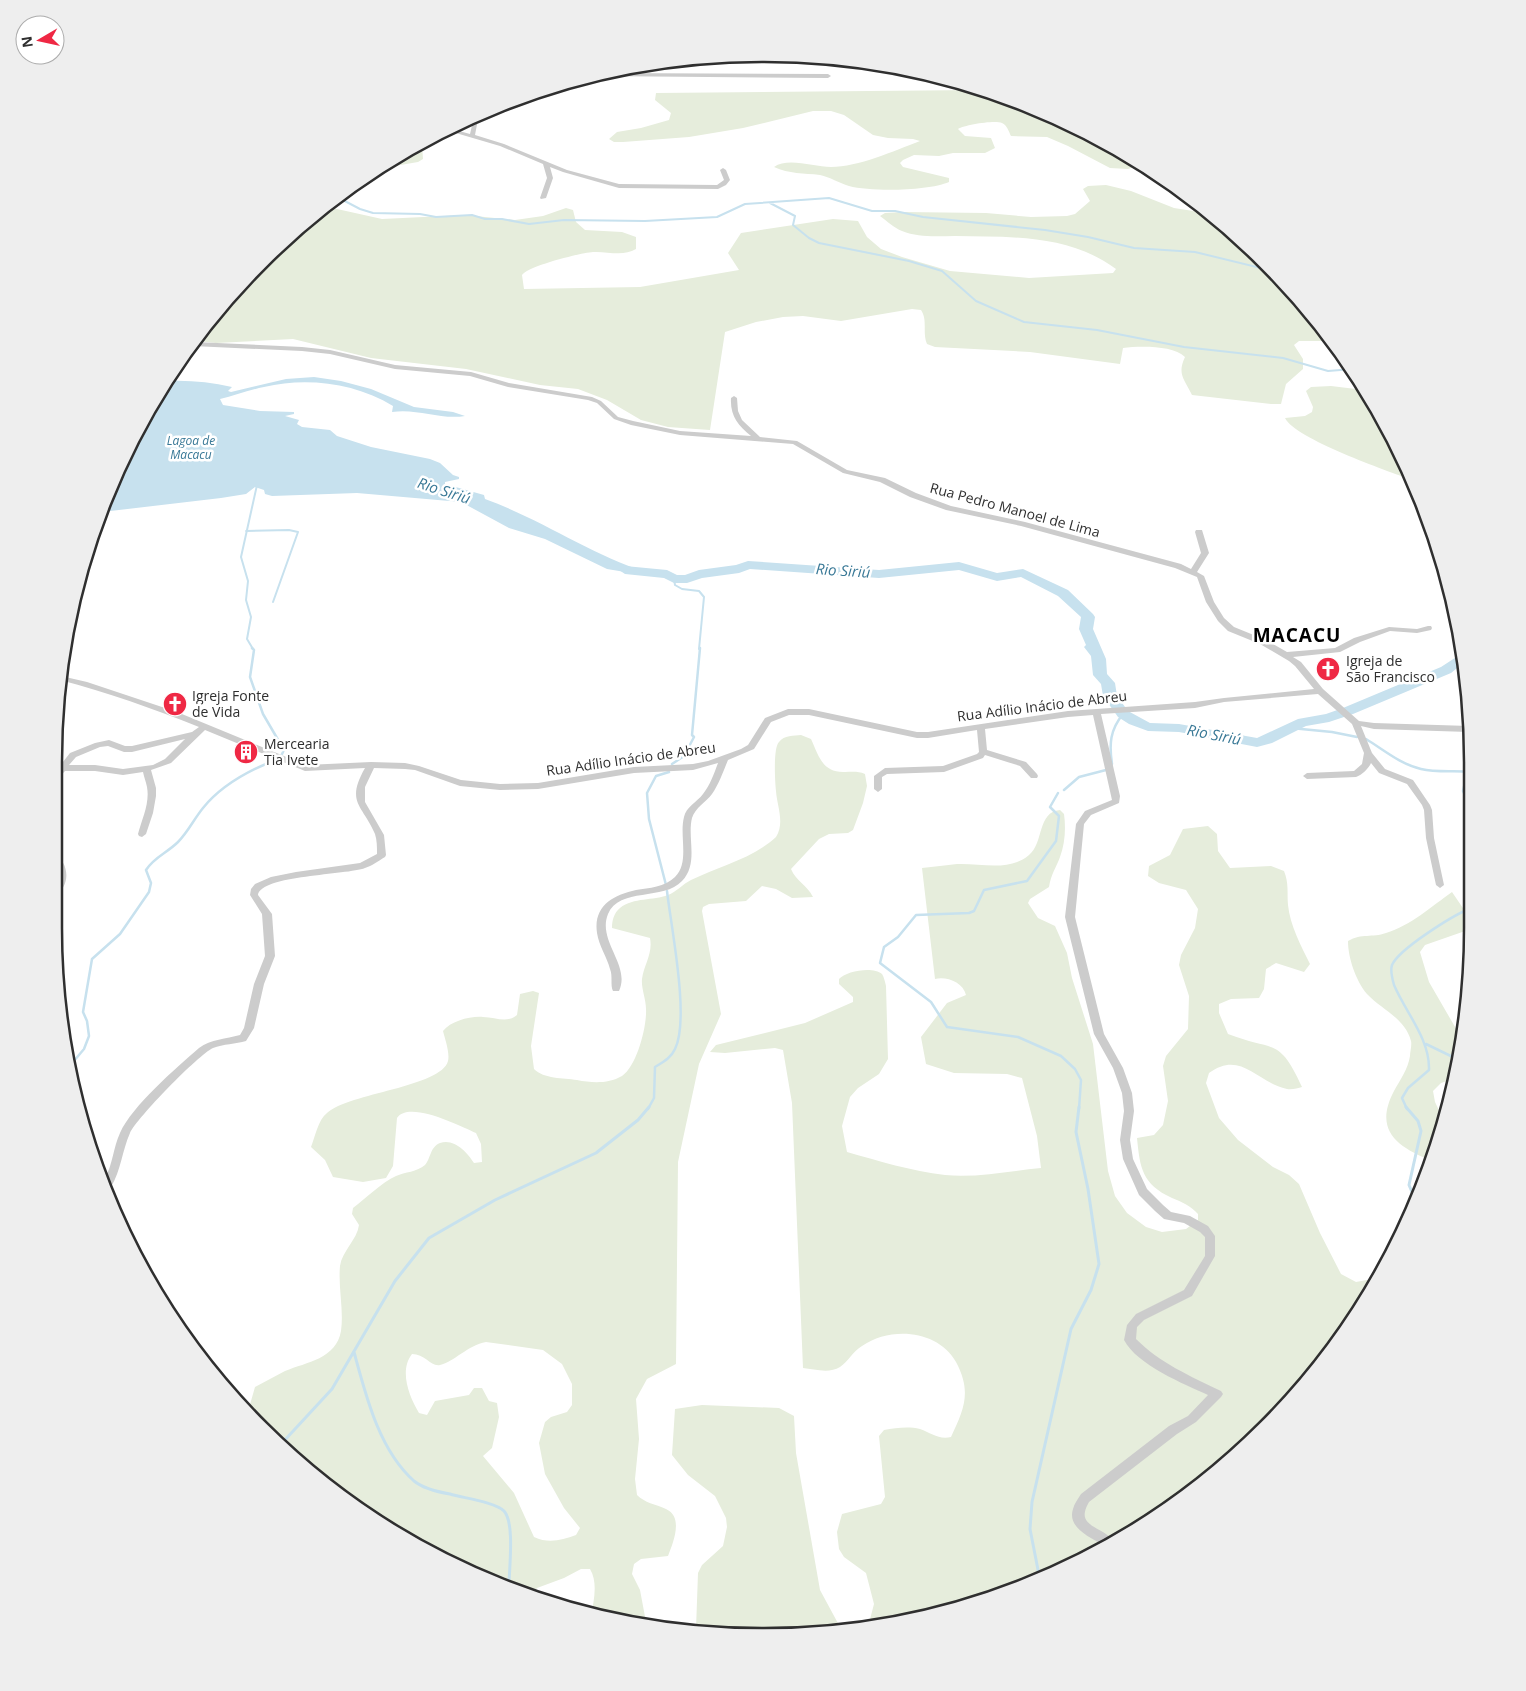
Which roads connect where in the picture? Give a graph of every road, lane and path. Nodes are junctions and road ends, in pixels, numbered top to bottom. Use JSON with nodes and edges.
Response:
{"nodes":[{"id":1,"x":631,"y":75,"type":"edge"},
{"id":2,"x":828,"y":76,"type":"dead end"},
{"id":3,"x":475,"y":125,"type":"edge"},
{"id":4,"x":460,"y":132,"type":"edge"},
{"id":5,"x":473,"y":135,"type":"junction"},
{"id":6,"x":546,"y":164,"type":"junction"},
{"id":7,"x":724,"y":170,"type":"dead end"},
{"id":8,"x":543,"y":198,"type":"dead end"},
{"id":9,"x":202,"y":344,"type":"edge"},
{"id":10,"x":734,"y":398,"type":"dead end"},
{"id":11,"x":757,"y":438,"type":"junction"},
{"id":12,"x":1199,"y":532,"type":"dead end"},
{"id":13,"x":1193,"y":572,"type":"junction"},
{"id":14,"x":1428,"y":628,"type":"dead end"},
{"id":15,"x":1285,"y":655,"type":"junction"},
{"id":16,"x":67,"y":680,"type":"edge"},
{"id":17,"x":1320,"y":691,"type":"junction"},
{"id":18,"x":1339,"y":707,"type":"joint"},
{"id":19,"x":1096,"y":712,"type":"junction"},
{"id":20,"x":1356,"y":723,"type":"junction"},
{"id":21,"x":204,"y":727,"type":"junction"},
{"id":22,"x":981,"y":728,"type":"junction"},
{"id":23,"x":1463,"y":729,"type":"edge"},
{"id":24,"x":195,"y":734,"type":"junction"},
{"id":25,"x":983,"y":752,"type":"junction"},
{"id":26,"x":1368,"y":753,"type":"junction"},
{"id":27,"x":724,"y":759,"type":"junction"},
{"id":28,"x":371,"y":764,"type":"junction"},
{"id":29,"x":62,"y":768,"type":"joint"},
{"id":30,"x":147,"y":768,"type":"junction"},
{"id":31,"x":1034,"y":776,"type":"dead end"},
{"id":32,"x":1307,"y":776,"type":"dead end"},
{"id":33,"x":878,"y":789,"type":"dead end"},
{"id":34,"x":142,"y":834,"type":"dead end"},
{"id":35,"x":62,"y":872,"type":"edge"},
{"id":36,"x":62,"y":885,"type":"edge"},
{"id":37,"x":1440,"y":885,"type":"dead end"},
{"id":38,"x":616,"y":989,"type":"dead end"},
{"id":39,"x":110,"y":1180,"type":"edge"},
{"id":40,"x":1104,"y":1539,"type":"edge"}],
"edges":[{"from":1,"to":2,"type":"street"},
{"from":3,"to":5,"type":"street"},
{"from":4,"to":5,"type":"street"},
{"from":5,"to":6,"type":"street"},
{"from":6,"to":7,"type":"street"},
{"from":6,"to":8,"type":"street"},
{"from":9,"to":11,"type":"street","name":"Rua Pedro Manoel de Lima"},
{"from":10,"to":11,"type":"street"},
{"from":11,"to":13,"type":"street","name":"Rua Pedro Manoel de Lima"},
{"from":12,"to":13,"type":"street"},
{"from":13,"to":15,"type":"street"},
{"from":14,"to":15,"type":"street"},
{"from":15,"to":17,"type":"street"},
{"from":16,"to":21,"type":"street","name":"Rua Adílio Inácio de Abreu"},
{"from":17,"to":18,"type":"street"},
{"from":17,"to":19,"type":"street","name":"Rua Adílio Inácio de Abreu"},
{"from":18,"to":20,"type":"street"},
{"from":19,"to":22,"type":"street","name":"Rua Adílio Inácio de Abreu"},
{"from":19,"to":40,"type":"street"},
{"from":20,"to":23,"type":"street"},
{"from":20,"to":26,"type":"street"},
{"from":21,"to":24,"type":"street"},
{"from":21,"to":28,"type":"street","name":"Rua Adílio Inácio de Abreu"},
{"from":22,"to":25,"type":"street"},
{"from":22,"to":27,"type":"street","name":"Rua Adílio Inácio de Abreu"},
{"from":24,"to":29,"type":"street"},
{"from":24,"to":30,"type":"street"},
{"from":25,"to":31,"type":"street"},
{"from":25,"to":33,"type":"street"},
{"from":26,"to":32,"type":"street"},
{"from":26,"to":37,"type":"street"},
{"from":27,"to":28,"type":"street","name":"Rua Adílio Inácio de Abreu"},
{"from":27,"to":38,"type":"street"},
{"from":28,"to":39,"type":"street"},
{"from":29,"to":30,"type":"street"},
{"from":30,"to":34,"type":"street"},
{"from":35,"to":36,"type":"street"}]}
